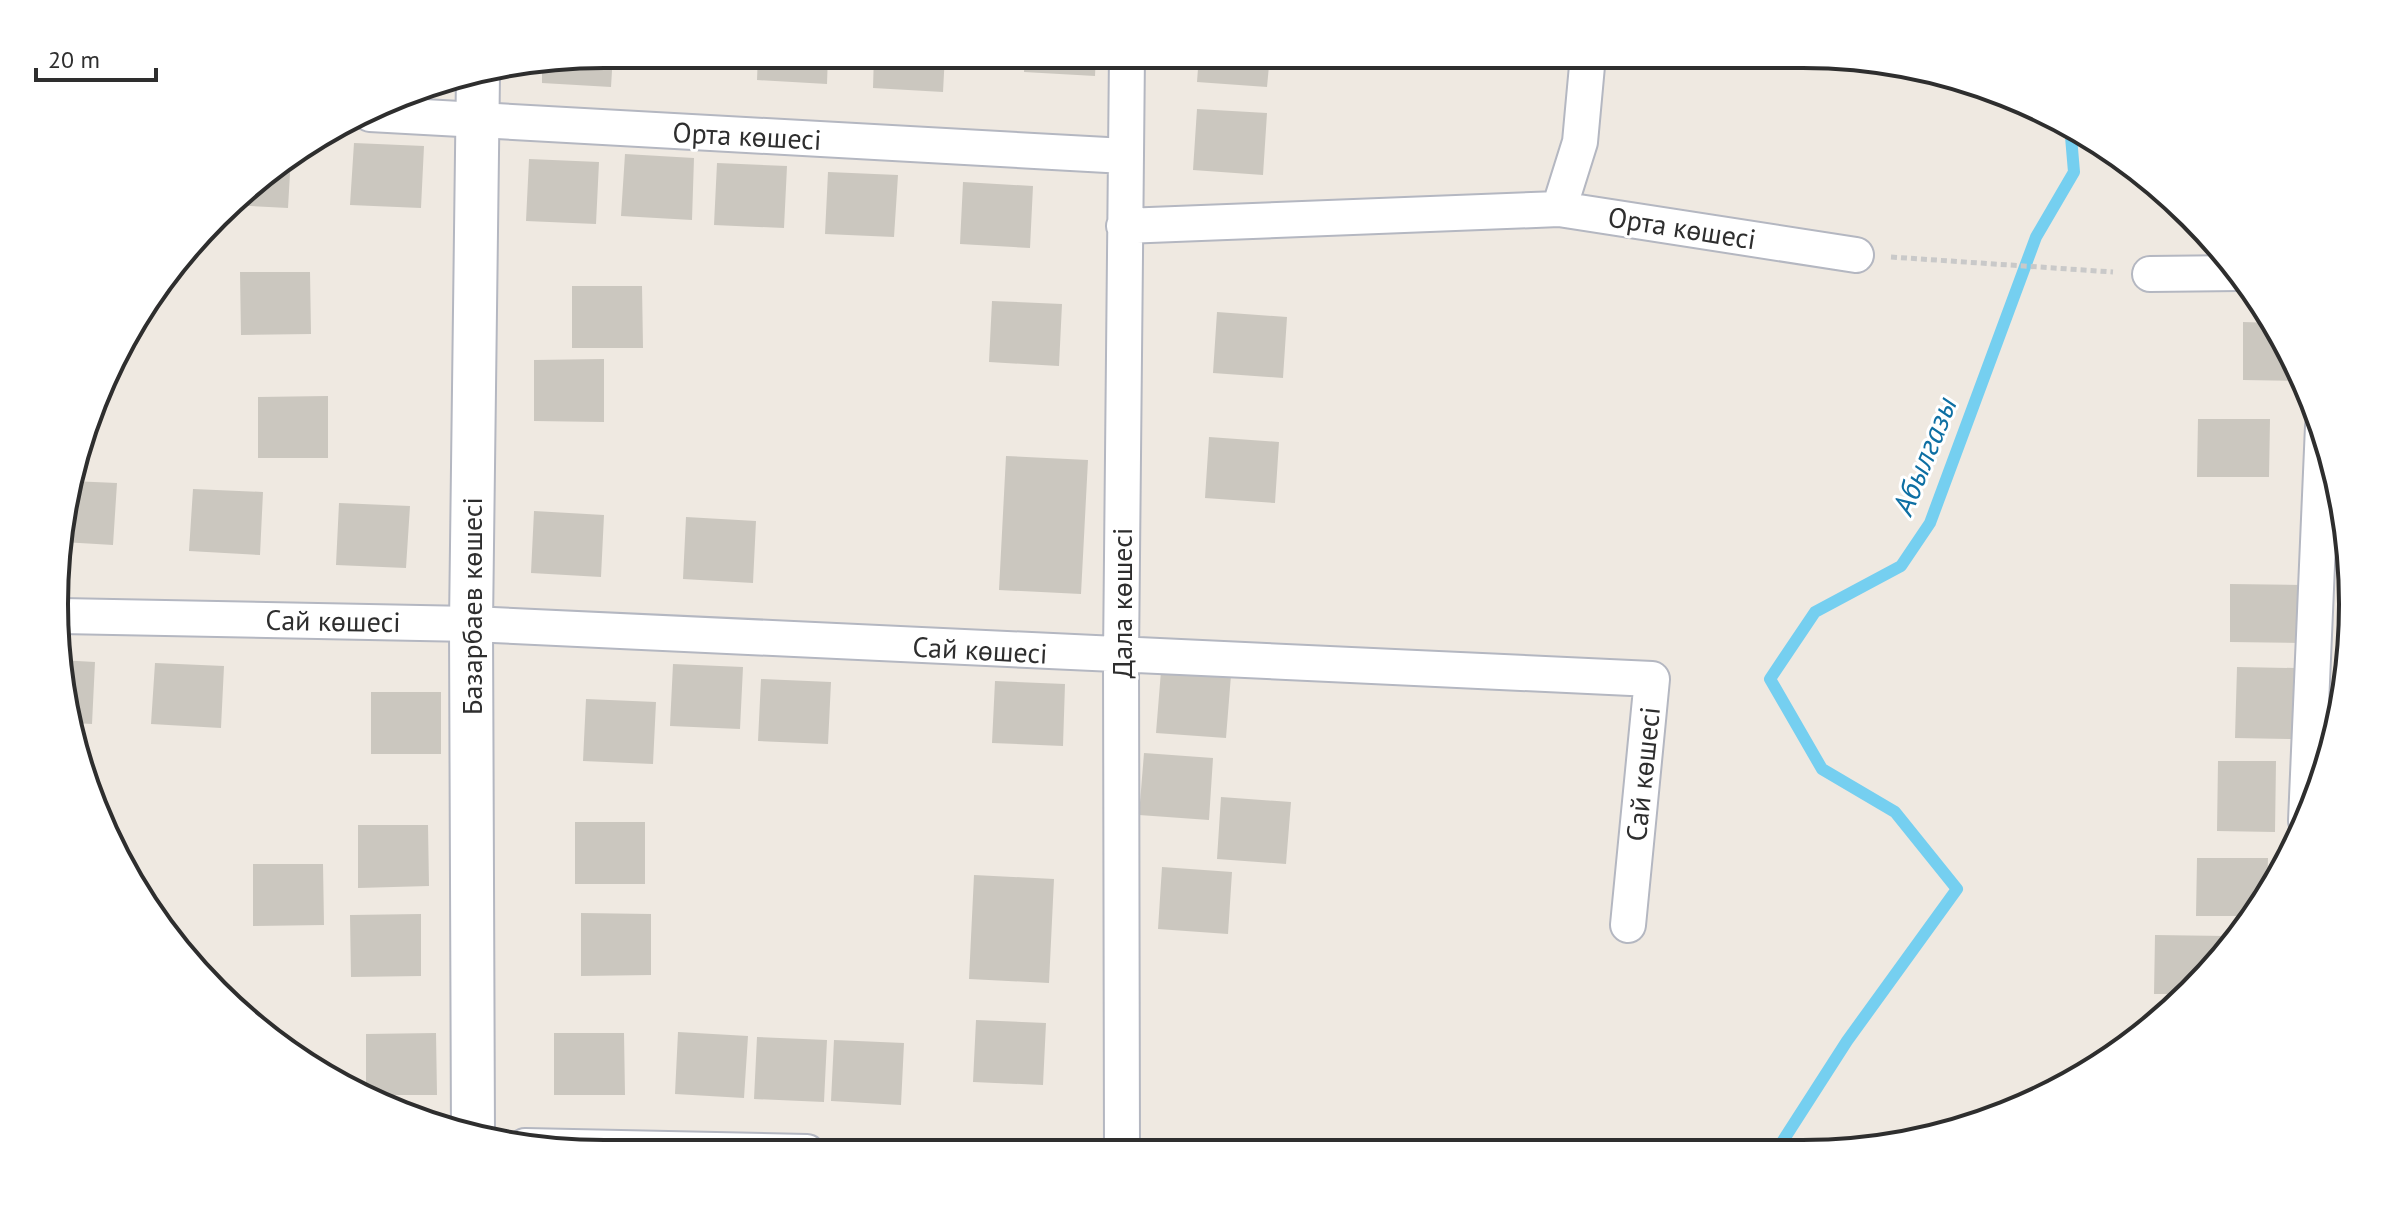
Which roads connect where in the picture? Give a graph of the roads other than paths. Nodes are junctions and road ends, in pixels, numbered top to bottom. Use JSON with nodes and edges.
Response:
{"nodes":[{"id":1,"x":1127,"y":68,"type":"edge"},
{"id":2,"x":1587,"y":68,"type":"edge"},
{"id":3,"x":478,"y":83,"type":"edge"},
{"id":4,"x":385,"y":115,"type":"edge"},
{"id":5,"x":478,"y":122,"type":"junction"},
{"id":6,"x":1125,"y":156,"type":"junction"},
{"id":7,"x":1559,"y":209,"type":"junction"},
{"id":8,"x":1124,"y":226,"type":"junction"},
{"id":9,"x":1856,"y":255,"type":"road end"},
{"id":10,"x":2224,"y":273,"type":"edge"},
{"id":11,"x":2150,"y":274,"type":"road end"},
{"id":12,"x":2321,"y":466,"type":"edge"},
{"id":13,"x":68,"y":616,"type":"edge"},
{"id":14,"x":471,"y":624,"type":"junction"},
{"id":15,"x":1121,"y":657,"type":"junction"},
{"id":16,"x":2308,"y":785,"type":"edge"},
{"id":17,"x":1628,"y":925,"type":"dead end"},
{"id":18,"x":473,"y":1124,"type":"edge"},
{"id":19,"x":1122,"y":1140,"type":"edge"}],
"edges":[{"from":1,"to":6,"type":"street","name":"Дала көшесі"},
{"from":2,"to":7,"type":"street"},
{"from":3,"to":5,"type":"street","name":"Базарбаев көшесі"},
{"from":4,"to":5,"type":"street","name":"Орта көшесі"},
{"from":5,"to":6,"type":"street","name":"Орта көшесі"},
{"from":5,"to":14,"type":"street","name":"Базарбаев көшесі"},
{"from":6,"to":8,"type":"street","name":"Дала көшесі"},
{"from":7,"to":8,"type":"street","name":"Орта көшесі"},
{"from":7,"to":9,"type":"street","name":"Орта көшесі"},
{"from":8,"to":15,"type":"street","name":"Дала көшесі"},
{"from":10,"to":11,"type":"street"},
{"from":12,"to":16,"type":"street"},
{"from":13,"to":14,"type":"street","name":"Сай көшесі"},
{"from":14,"to":15,"type":"street","name":"Сай көшесі"},
{"from":14,"to":18,"type":"street","name":"Базарбаев көшесі"},
{"from":15,"to":17,"type":"street","name":"Сай көшесі"},
{"from":15,"to":19,"type":"street","name":"Дала көшесі"}]}
